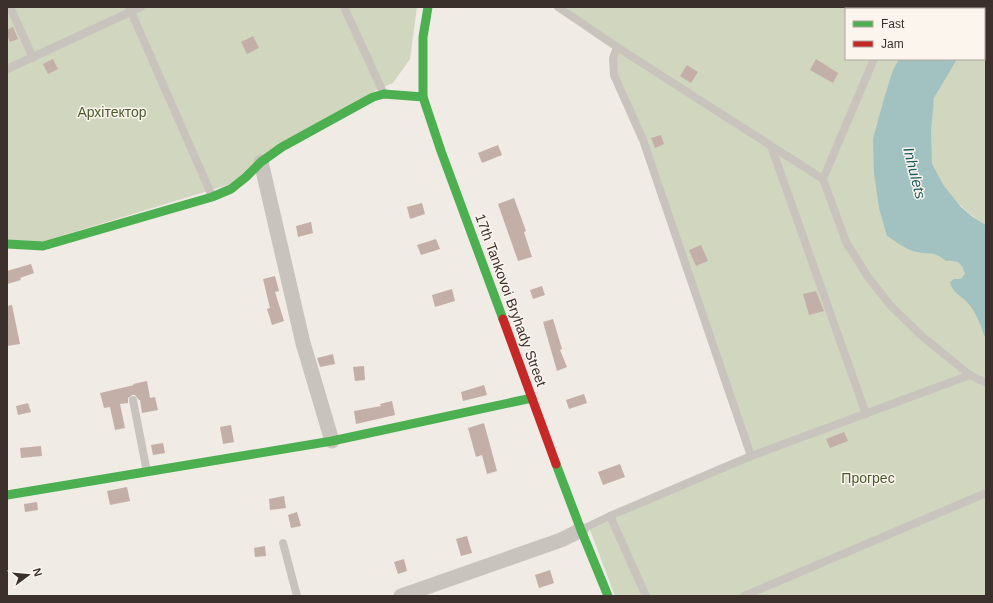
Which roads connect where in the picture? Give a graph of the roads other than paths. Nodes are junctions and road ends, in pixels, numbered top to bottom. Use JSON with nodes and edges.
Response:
{"nodes":[{"id":1,"x":10,"y":7,"type":"edge"},
{"id":2,"x":141,"y":7,"type":"edge"},
{"id":3,"x":344,"y":7,"type":"edge"},
{"id":4,"x":428,"y":7,"type":"edge"},
{"id":5,"x":558,"y":7,"type":"edge"},
{"id":6,"x":130,"y":9,"type":"edge"},
{"id":7,"x":617,"y":47,"type":"junction"},
{"id":8,"x":33,"y":58,"type":"junction"},
{"id":9,"x":874,"y":60,"type":"edge"},
{"id":10,"x":7,"y":69,"type":"edge"},
{"id":11,"x":384,"y":94,"type":"junction"},
{"id":12,"x":423,"y":97,"type":"junction"},
{"id":13,"x":771,"y":146,"type":"junction"},
{"id":14,"x":261,"y":162,"type":"junction"},
{"id":15,"x":823,"y":179,"type":"junction"},
{"id":16,"x":212,"y":197,"type":"junction"},
{"id":17,"x":7,"y":244,"type":"edge"},
{"id":18,"x":970,"y":375,"type":"junction"},
{"id":19,"x":986,"y":383,"type":"edge"},
{"id":20,"x":532,"y":398,"type":"junction"},
{"id":21,"x":133,"y":400,"type":"dead end"},
{"id":22,"x":866,"y":414,"type":"junction"},
{"id":23,"x":332,"y":441,"type":"junction"},
{"id":24,"x":751,"y":456,"type":"junction"},
{"id":25,"x":147,"y":472,"type":"junction"},
{"id":26,"x":986,"y":493,"type":"edge"},
{"id":27,"x":7,"y":494,"type":"edge"},
{"id":28,"x":610,"y":516,"type":"junction"},
{"id":29,"x":581,"y":530,"type":"junction"},
{"id":30,"x":283,"y":543,"type":"dead end"},
{"id":31,"x":297,"y":596,"type":"edge"},
{"id":32,"x":401,"y":596,"type":"edge"},
{"id":33,"x":608,"y":596,"type":"edge"},
{"id":34,"x":646,"y":596,"type":"edge"},
{"id":35,"x":744,"y":596,"type":"edge"}],
"edges":[{"from":1,"to":8,"type":"lane"},
{"from":2,"to":6,"type":"lane"},
{"from":3,"to":11,"type":"lane"},
{"from":4,"to":12,"type":"street","name":"17th Tankovoi Bryhady Street"},
{"from":5,"to":7,"type":"lane"},
{"from":6,"to":8,"type":"lane"},
{"from":6,"to":16,"type":"lane"},
{"from":7,"to":13,"type":"lane"},
{"from":7,"to":24,"type":"lane"},
{"from":8,"to":10,"type":"lane"},
{"from":9,"to":15,"type":"lane"},
{"from":11,"to":12,"type":"street"},
{"from":11,"to":14,"type":"street"},
{"from":12,"to":20,"type":"street","name":"17th Tankovoi Bryhady Street"},
{"from":13,"to":15,"type":"lane"},
{"from":13,"to":22,"type":"lane"},
{"from":14,"to":16,"type":"street"},
{"from":14,"to":23,"type":"street"},
{"from":15,"to":18,"type":"lane"},
{"from":16,"to":17,"type":"street"},
{"from":18,"to":19,"type":"lane"},
{"from":18,"to":22,"type":"lane"},
{"from":20,"to":23,"type":"street"},
{"from":20,"to":29,"type":"street","name":"17th Tankovoi Bryhady Street"},
{"from":21,"to":25,"type":"lane"},
{"from":22,"to":24,"type":"lane"},
{"from":23,"to":25,"type":"street"},
{"from":24,"to":28,"type":"lane"},
{"from":25,"to":27,"type":"street"},
{"from":26,"to":35,"type":"lane"},
{"from":28,"to":29,"type":"lane"},
{"from":28,"to":34,"type":"lane"},
{"from":29,"to":32,"type":"street"},
{"from":29,"to":33,"type":"street","name":"17th Tankovoi Bryhady Street"},
{"from":30,"to":31,"type":"lane"}]}
